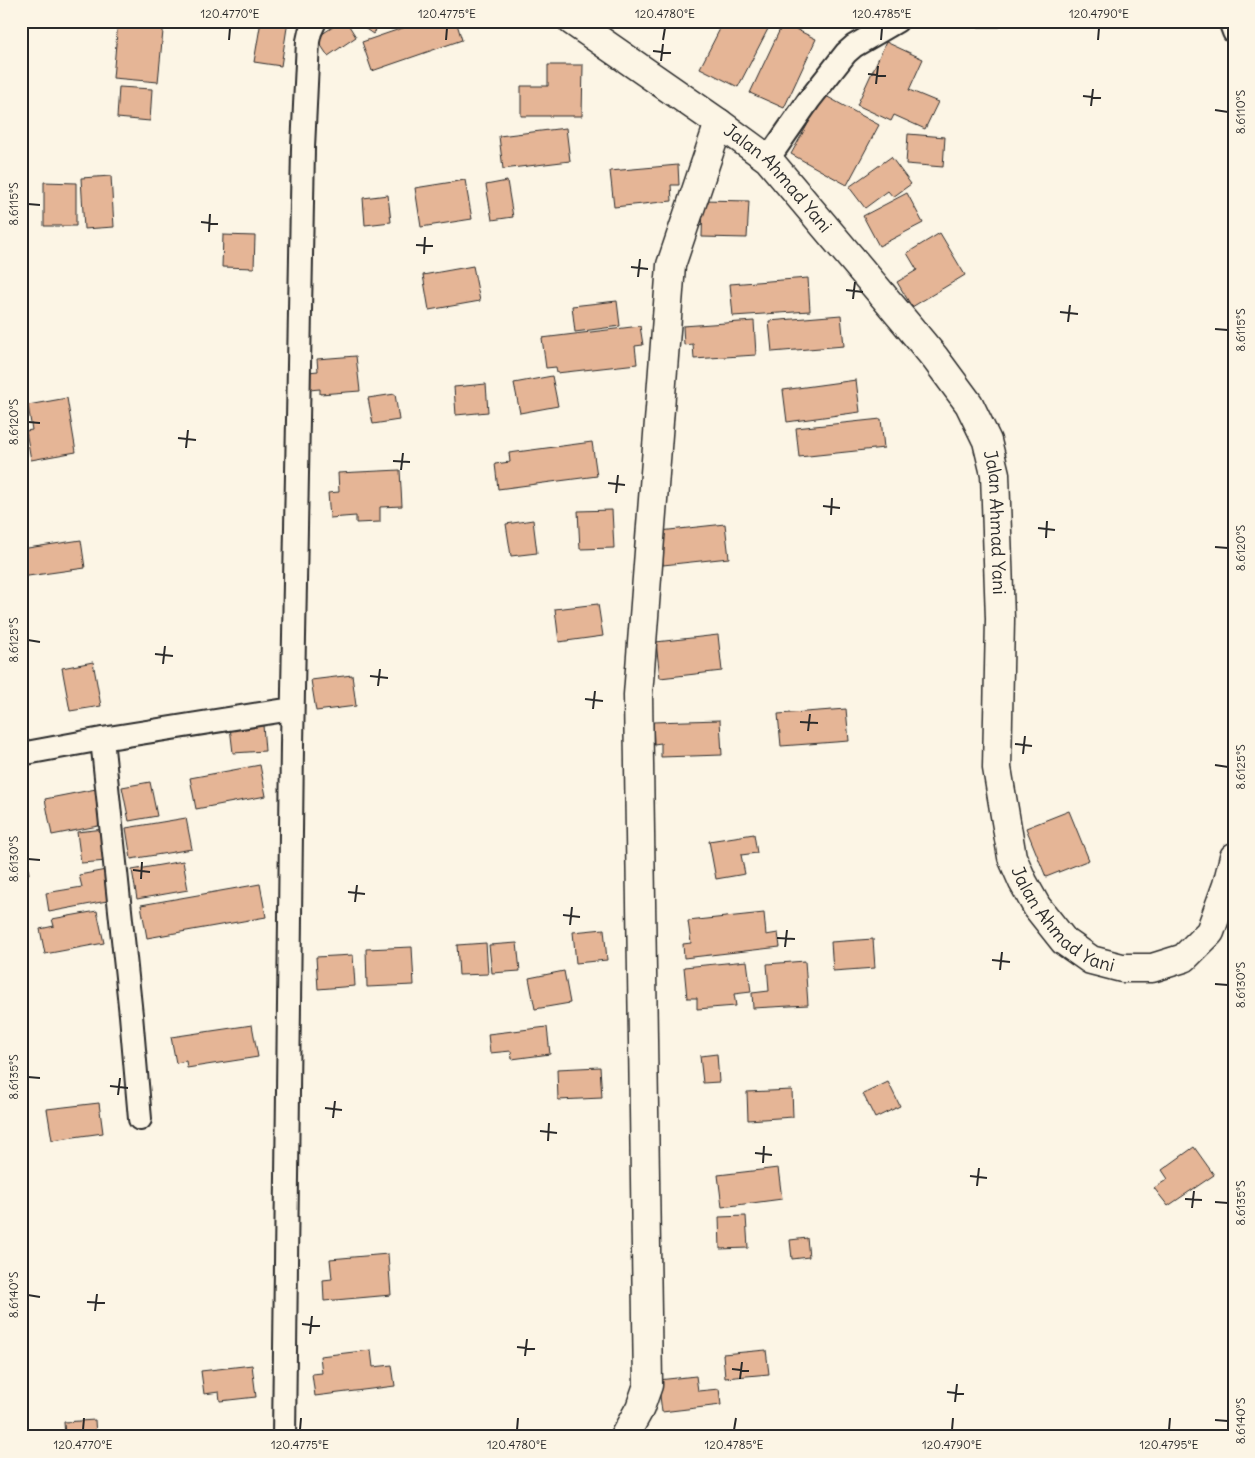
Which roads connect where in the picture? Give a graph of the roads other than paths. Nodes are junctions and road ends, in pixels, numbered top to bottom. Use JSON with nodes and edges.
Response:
{"nodes":[{"id":1,"x":316,"y":21,"type":"edge"},
{"id":2,"x":572,"y":21,"type":"edge"},
{"id":3,"x":897,"y":21,"type":"edge"},
{"id":4,"x":1230,"y":21,"type":"edge"},
{"id":5,"x":1234,"y":32,"type":"edge"},
{"id":6,"x":719,"y":123,"type":"junction"},
{"id":7,"x":768,"y":159,"type":"junction"},
{"id":8,"x":292,"y":709,"type":"junction"},
{"id":9,"x":102,"y":739,"type":"junction"},
{"id":10,"x":21,"y":754,"type":"edge"},
{"id":11,"x":1234,"y":857,"type":"edge"},
{"id":12,"x":140,"y":1120,"type":"dead end"},
{"id":13,"x":284,"y":1437,"type":"edge"},
{"id":14,"x":624,"y":1437,"type":"edge"}],
"edges":[{"from":1,"to":8,"type":"street"},
{"from":2,"to":6,"type":"main road","name":"Jalan Ahmad Yani"},
{"from":3,"to":7,"type":"street"},
{"from":4,"to":5,"type":"street"},
{"from":6,"to":7,"type":"main road","name":"Jalan Ahmad Yani"},
{"from":6,"to":14,"type":"main road"},
{"from":7,"to":11,"type":"main road","name":"Jalan Ahmad Yani"},
{"from":8,"to":9,"type":"street"},
{"from":8,"to":13,"type":"street"},
{"from":9,"to":10,"type":"street"},
{"from":9,"to":12,"type":"street"}]}
